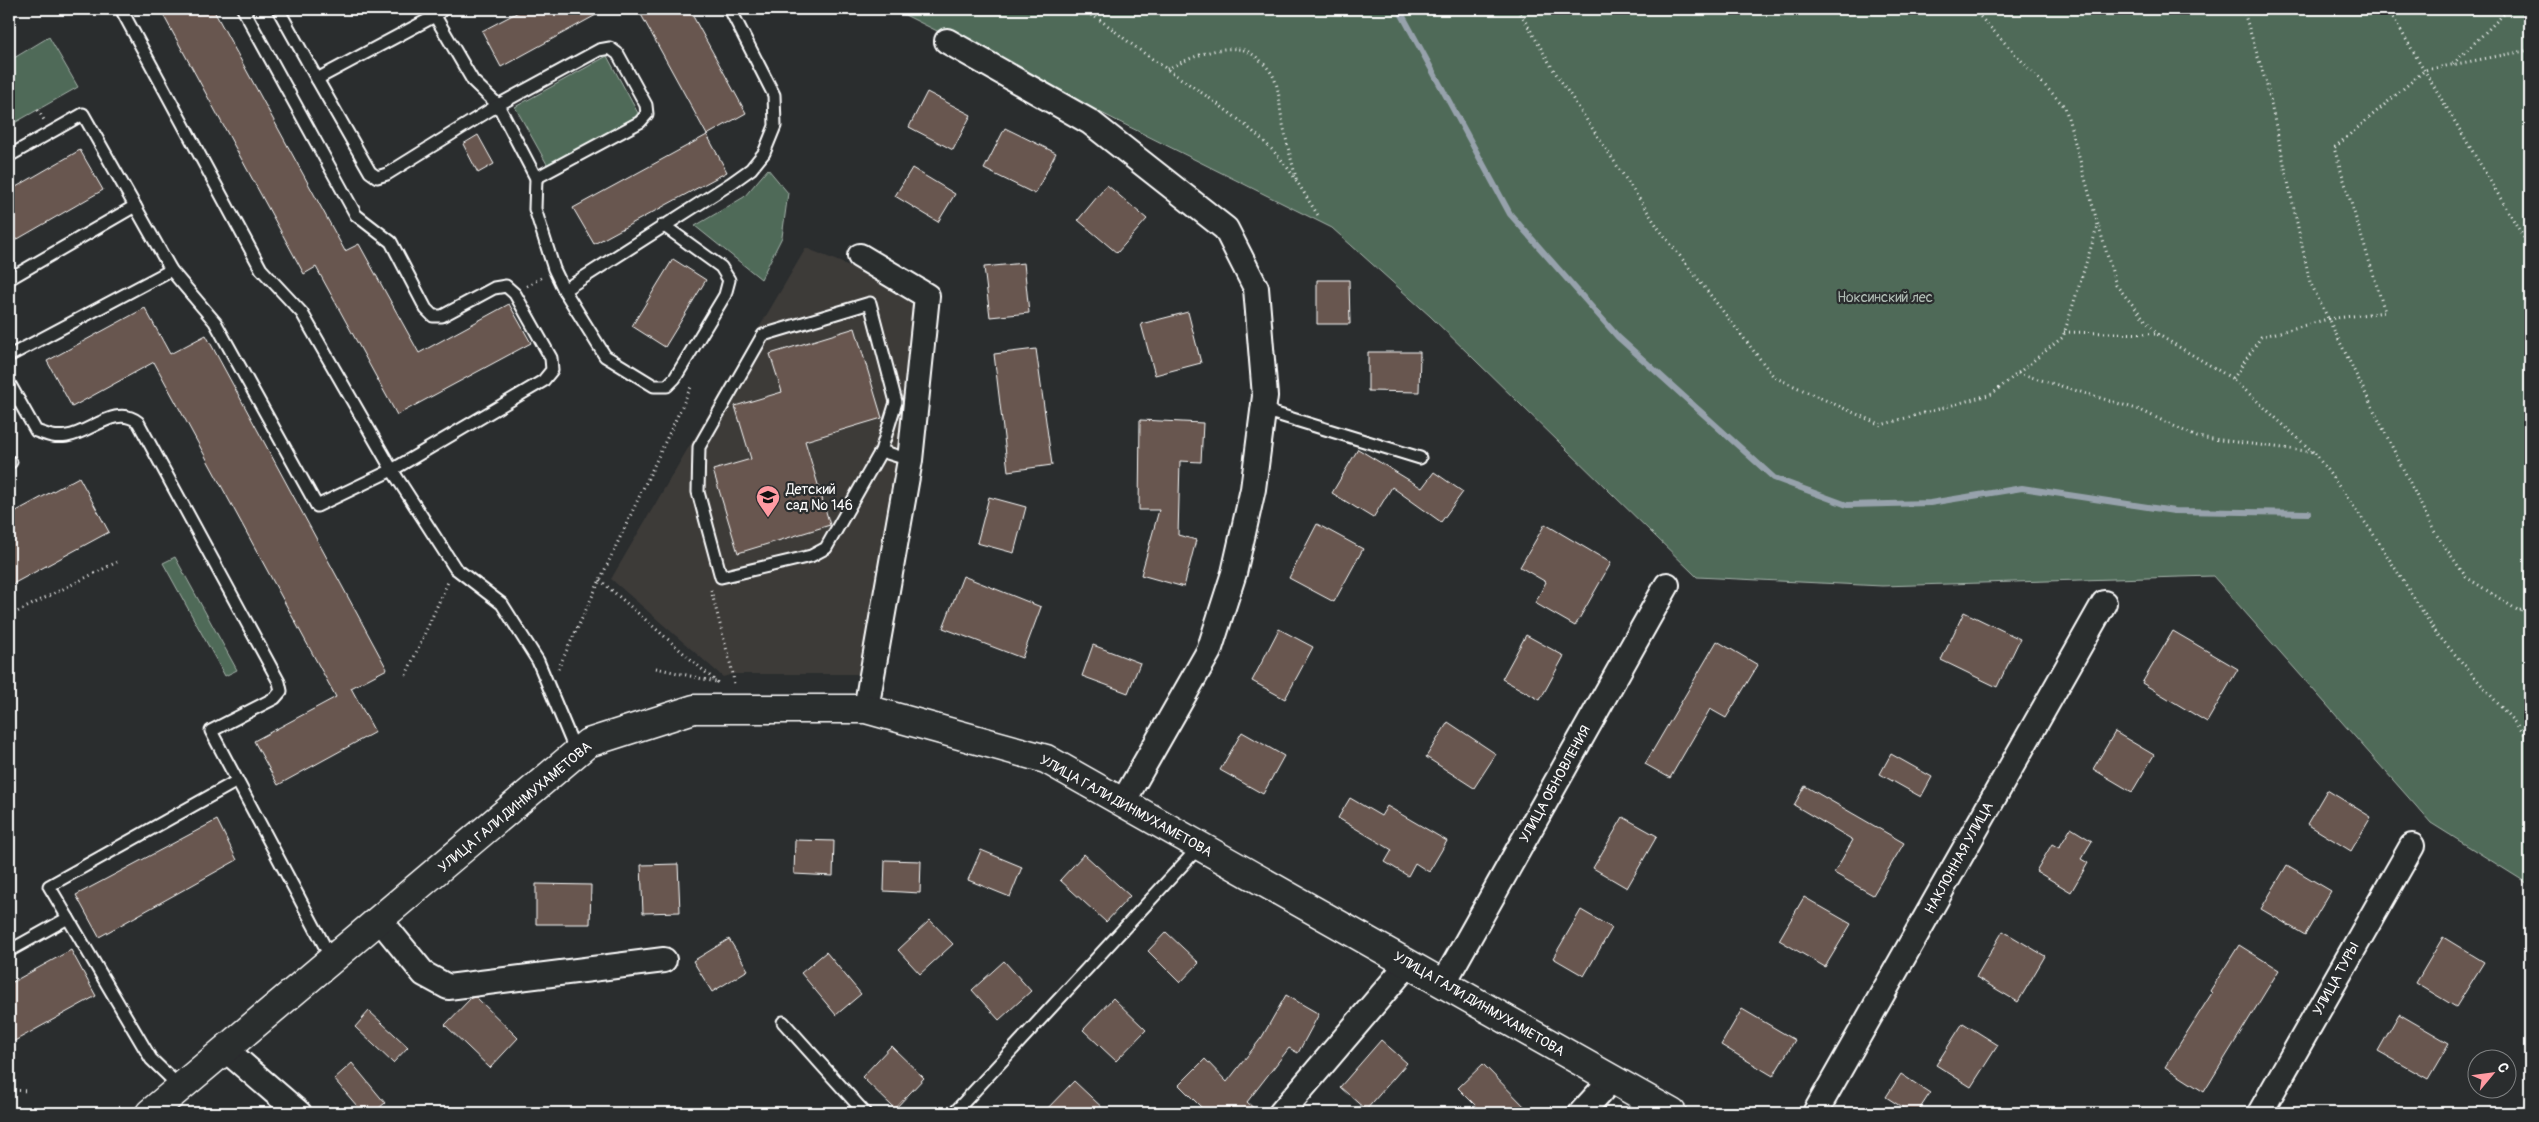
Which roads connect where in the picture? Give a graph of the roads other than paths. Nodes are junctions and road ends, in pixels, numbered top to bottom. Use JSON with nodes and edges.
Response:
{"nodes":[{"id":1,"x":121,"y":9,"type":"edge"},
{"id":2,"x":243,"y":9,"type":"edge"},
{"id":3,"x":278,"y":9,"type":"edge"},
{"id":4,"x":730,"y":9,"type":"edge"},
{"id":5,"x":439,"y":12,"type":"edge"},
{"id":6,"x":947,"y":40,"type":"dead end"},
{"id":7,"x":317,"y":79,"type":"junction"},
{"id":8,"x":498,"y":105,"type":"junction"},
{"id":9,"x":9,"y":156,"type":"edge"},
{"id":10,"x":536,"y":178,"type":"junction"},
{"id":11,"x":135,"y":206,"type":"junction"},
{"id":12,"x":663,"y":225,"type":"junction"},
{"id":13,"x":860,"y":256,"type":"dead end"},
{"id":14,"x":171,"y":270,"type":"junction"},
{"id":15,"x":9,"y":279,"type":"edge"},
{"id":16,"x":564,"y":290,"type":"junction"},
{"id":17,"x":9,"y":356,"type":"edge"},
{"id":18,"x":9,"y":383,"type":"edge"},
{"id":19,"x":1263,"y":410,"type":"junction"},
{"id":20,"x":881,"y":450,"type":"junction"},
{"id":21,"x":1420,"y":458,"type":"dead end"},
{"id":22,"x":910,"y":460,"type":"junction"},
{"id":23,"x":392,"y":470,"type":"junction"},
{"id":24,"x":1667,"y":585,"type":"dead end"},
{"id":25,"x":2104,"y":603,"type":"dead end"},
{"id":26,"x":866,"y":708,"type":"junction"},
{"id":27,"x":576,"y":753,"type":"junction"},
{"id":28,"x":237,"y":781,"type":"junction"},
{"id":29,"x":1123,"y":802,"type":"junction"},
{"id":30,"x":1200,"y":846,"type":"junction"},
{"id":31,"x":2412,"y":846,"type":"dead end"},
{"id":32,"x":68,"y":918,"type":"junction"},
{"id":33,"x":380,"y":920,"type":"junction"},
{"id":34,"x":9,"y":951,"type":"edge"},
{"id":35,"x":332,"y":960,"type":"junction"},
{"id":36,"x":664,"y":960,"type":"dead end"},
{"id":37,"x":1408,"y":964,"type":"junction"},
{"id":38,"x":1443,"y":984,"type":"junction"},
{"id":39,"x":783,"y":1022,"type":"dead end"},
{"id":40,"x":226,"y":1050,"type":"junction"},
{"id":41,"x":1612,"y":1080,"type":"junction"},
{"id":42,"x":181,"y":1088,"type":"junction"},
{"id":43,"x":150,"y":1113,"type":"edge"},
{"id":44,"x":299,"y":1113,"type":"edge"},
{"id":45,"x":865,"y":1113,"type":"edge"},
{"id":46,"x":954,"y":1113,"type":"edge"},
{"id":47,"x":1281,"y":1113,"type":"edge"},
{"id":48,"x":1581,"y":1113,"type":"edge"},
{"id":49,"x":1672,"y":1113,"type":"edge"},
{"id":50,"x":1815,"y":1113,"type":"edge"},
{"id":51,"x":2260,"y":1113,"type":"edge"}],
"edges":[{"from":1,"to":23,"type":"lane"},
{"from":2,"to":23,"type":"lane"},
{"from":3,"to":7,"type":"lane"},
{"from":4,"to":12,"type":"lane"},
{"from":5,"to":7,"type":"lane"},
{"from":5,"to":8,"type":"lane"},
{"from":6,"to":19,"type":"street"},
{"from":7,"to":8,"type":"lane"},
{"from":8,"to":10,"type":"lane"},
{"from":8,"to":10,"type":"lane"},
{"from":9,"to":11,"type":"lane"},
{"from":10,"to":16,"type":"lane"},
{"from":11,"to":14,"type":"lane"},
{"from":11,"to":15,"type":"lane"},
{"from":12,"to":16,"type":"lane"},
{"from":12,"to":16,"type":"lane"},
{"from":13,"to":22,"type":"street"},
{"from":14,"to":17,"type":"lane"},
{"from":14,"to":23,"type":"lane"},
{"from":18,"to":28,"type":"lane"},
{"from":19,"to":21,"type":"lane"},
{"from":19,"to":29,"type":"street"},
{"from":20,"to":20,"type":"lane"},
{"from":20,"to":22,"type":"lane"},
{"from":22,"to":26,"type":"street"},
{"from":23,"to":27,"type":"lane"},
{"from":24,"to":38,"type":"street","name":"УЛИЦА ОБНОВЛЕНИЯ"},
{"from":25,"to":50,"type":"street","name":"НАКЛОННАЯ УЛИЦА"},
{"from":26,"to":27,"type":"street","name":"УЛИЦА ГАЛИ ДИНМУХАМЕТОВА"},
{"from":26,"to":29,"type":"street","name":"УЛИЦА ГАЛИ ДИНМУХАМЕТОВА"},
{"from":27,"to":33,"type":"street","name":"УЛИЦА ГАЛИ ДИНМУХАМЕТОВА"},
{"from":28,"to":32,"type":"lane"},
{"from":28,"to":35,"type":"lane"},
{"from":29,"to":30,"type":"street","name":"УЛИЦА ГАЛИ ДИНМУХАМЕТОВА"},
{"from":30,"to":37,"type":"street","name":"УЛИЦА ГАЛИ ДИНМУХАМЕТОВА"},
{"from":30,"to":46,"type":"lane"},
{"from":31,"to":51,"type":"street","name":"УЛИЦА ТУРЫ"},
{"from":32,"to":34,"type":"lane"},
{"from":32,"to":42,"type":"lane"},
{"from":33,"to":35,"type":"street","name":"УЛИЦА ГАЛИ ДИНМУХАМЕТОВА"},
{"from":33,"to":36,"type":"street"},
{"from":35,"to":40,"type":"street","name":"УЛИЦА ГАЛИ ДИНМУХАМЕТОВА"},
{"from":37,"to":38,"type":"street","name":"УЛИЦА ГАЛИ ДИНМУХАМЕТОВА"},
{"from":37,"to":47,"type":"street"},
{"from":38,"to":41,"type":"street","name":"УЛИЦА ГАЛИ ДИНМУХАМЕТОВА"},
{"from":39,"to":45,"type":"lane"},
{"from":40,"to":42,"type":"street","name":"УЛИЦА ГАЛИ ДИНМУХАМЕТОВА"},
{"from":40,"to":44,"type":"street"},
{"from":41,"to":48,"type":"street"},
{"from":41,"to":49,"type":"street","name":"УЛИЦА ГАЛИ ДИНМУХАМЕТОВА"},
{"from":42,"to":43,"type":"street","name":"УЛИЦА ГАЛИ ДИНМУХАМЕТОВА"}]}
